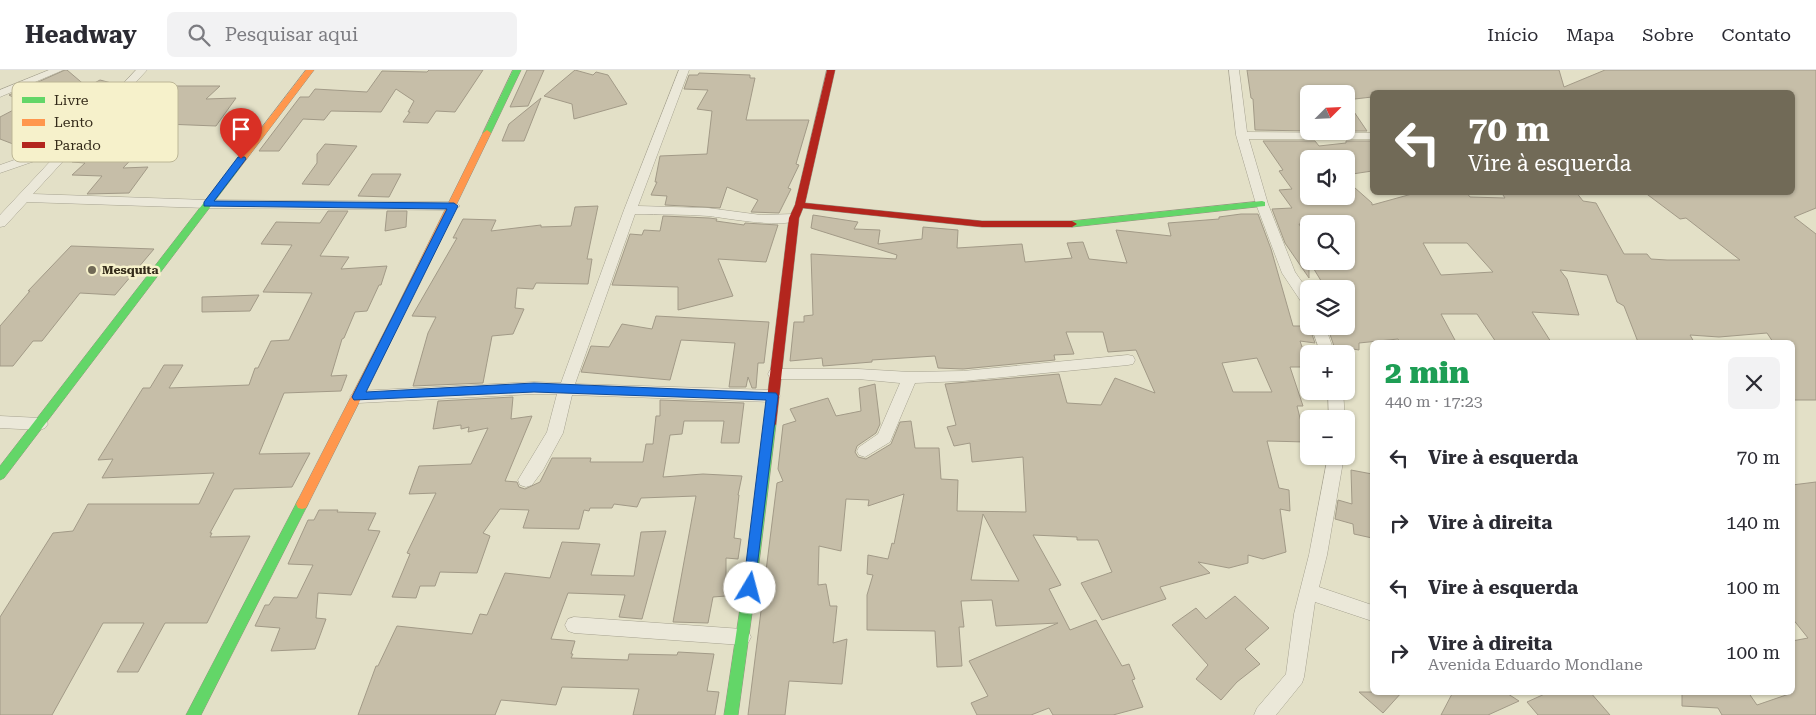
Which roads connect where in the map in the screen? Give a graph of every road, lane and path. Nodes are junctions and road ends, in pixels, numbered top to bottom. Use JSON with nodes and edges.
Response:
{"nodes":[{"id":1,"x":58,"y":70,"type":"edge"},
{"id":2,"x":142,"y":70,"type":"edge"},
{"id":3,"x":310,"y":70,"type":"edge"},
{"id":4,"x":517,"y":70,"type":"edge"},
{"id":5,"x":684,"y":70,"type":"edge"},
{"id":6,"x":831,"y":70,"type":"edge"},
{"id":7,"x":1234,"y":70,"type":"edge"},
{"id":8,"x":29,"y":82,"type":"edge"},
{"id":9,"x":131,"y":82,"type":"edge"},
{"id":10,"x":12,"y":89,"type":"edge"},
{"id":11,"x":0,"y":94,"type":"edge"},
{"id":12,"x":1242,"y":135,"type":"junction"},
{"id":13,"x":1370,"y":136,"type":"edge"},
{"id":14,"x":20,"y":162,"type":"edge"},
{"id":15,"x":57,"y":162,"type":"edge"},
{"id":16,"x":0,"y":169,"type":"edge"},
{"id":17,"x":24,"y":198,"type":"junction"},
{"id":18,"x":207,"y":204,"type":"junction"},
{"id":19,"x":800,"y":204,"type":"junction"},
{"id":20,"x":1262,"y":204,"type":"junction"},
{"id":21,"x":454,"y":206,"type":"junction"},
{"id":22,"x":630,"y":210,"type":"junction"},
{"id":23,"x":794,"y":218,"type":"junction"},
{"id":24,"x":0,"y":223,"type":"edge"},
{"id":25,"x":1300,"y":290,"type":"edge"},
{"id":26,"x":1128,"y":360,"type":"dead end"},
{"id":27,"x":775,"y":374,"type":"junction"},
{"id":28,"x":910,"y":378,"type":"junction"},
{"id":29,"x":566,"y":389,"type":"junction"},
{"id":30,"x":772,"y":396,"type":"junction"},
{"id":31,"x":358,"y":397,"type":"junction"},
{"id":32,"x":0,"y":422,"type":"edge"},
{"id":33,"x":40,"y":424,"type":"junction"},
{"id":34,"x":865,"y":451,"type":"dead end"},
{"id":35,"x":1334,"y":465,"type":"edge"},
{"id":36,"x":0,"y":475,"type":"edge"},
{"id":37,"x":526,"y":480,"type":"dead end"},
{"id":38,"x":1310,"y":592,"type":"junction"},
{"id":39,"x":1370,"y":612,"type":"edge"},
{"id":40,"x":574,"y":625,"type":"dead end"},
{"id":41,"x":742,"y":637,"type":"junction"},
{"id":42,"x":193,"y":715,"type":"edge"},
{"id":43,"x":731,"y":715,"type":"edge"},
{"id":44,"x":1264,"y":715,"type":"edge"}],
"edges":[{"from":1,"to":8,"type":"street"},
{"from":2,"to":9,"type":"street"},
{"from":3,"to":18,"type":"street"},
{"from":4,"to":21,"type":"street"},
{"from":5,"to":22,"type":"street"},
{"from":6,"to":19,"type":"street"},
{"from":7,"to":12,"type":"street"},
{"from":10,"to":11,"type":"street"},
{"from":12,"to":13,"type":"street"},
{"from":12,"to":20,"type":"street"},
{"from":14,"to":16,"type":"street"},
{"from":15,"to":17,"type":"street"},
{"from":17,"to":18,"type":"street"},
{"from":17,"to":24,"type":"street"},
{"from":18,"to":21,"type":"street"},
{"from":18,"to":33,"type":"street"},
{"from":19,"to":20,"type":"street"},
{"from":19,"to":23,"type":"street"},
{"from":20,"to":25,"type":"street"},
{"from":21,"to":31,"type":"street"},
{"from":22,"to":23,"type":"street"},
{"from":22,"to":29,"type":"street"},
{"from":23,"to":27,"type":"street"},
{"from":26,"to":28,"type":"street"},
{"from":27,"to":28,"type":"street"},
{"from":27,"to":30,"type":"street"},
{"from":28,"to":34,"type":"street"},
{"from":29,"to":30,"type":"street"},
{"from":29,"to":31,"type":"street"},
{"from":29,"to":37,"type":"street"},
{"from":30,"to":41,"type":"street"},
{"from":31,"to":42,"type":"street"},
{"from":32,"to":33,"type":"street"},
{"from":33,"to":36,"type":"street"},
{"from":35,"to":38,"type":"street"},
{"from":38,"to":39,"type":"street"},
{"from":38,"to":44,"type":"street"},
{"from":40,"to":41,"type":"street"},
{"from":41,"to":43,"type":"street"}]}
